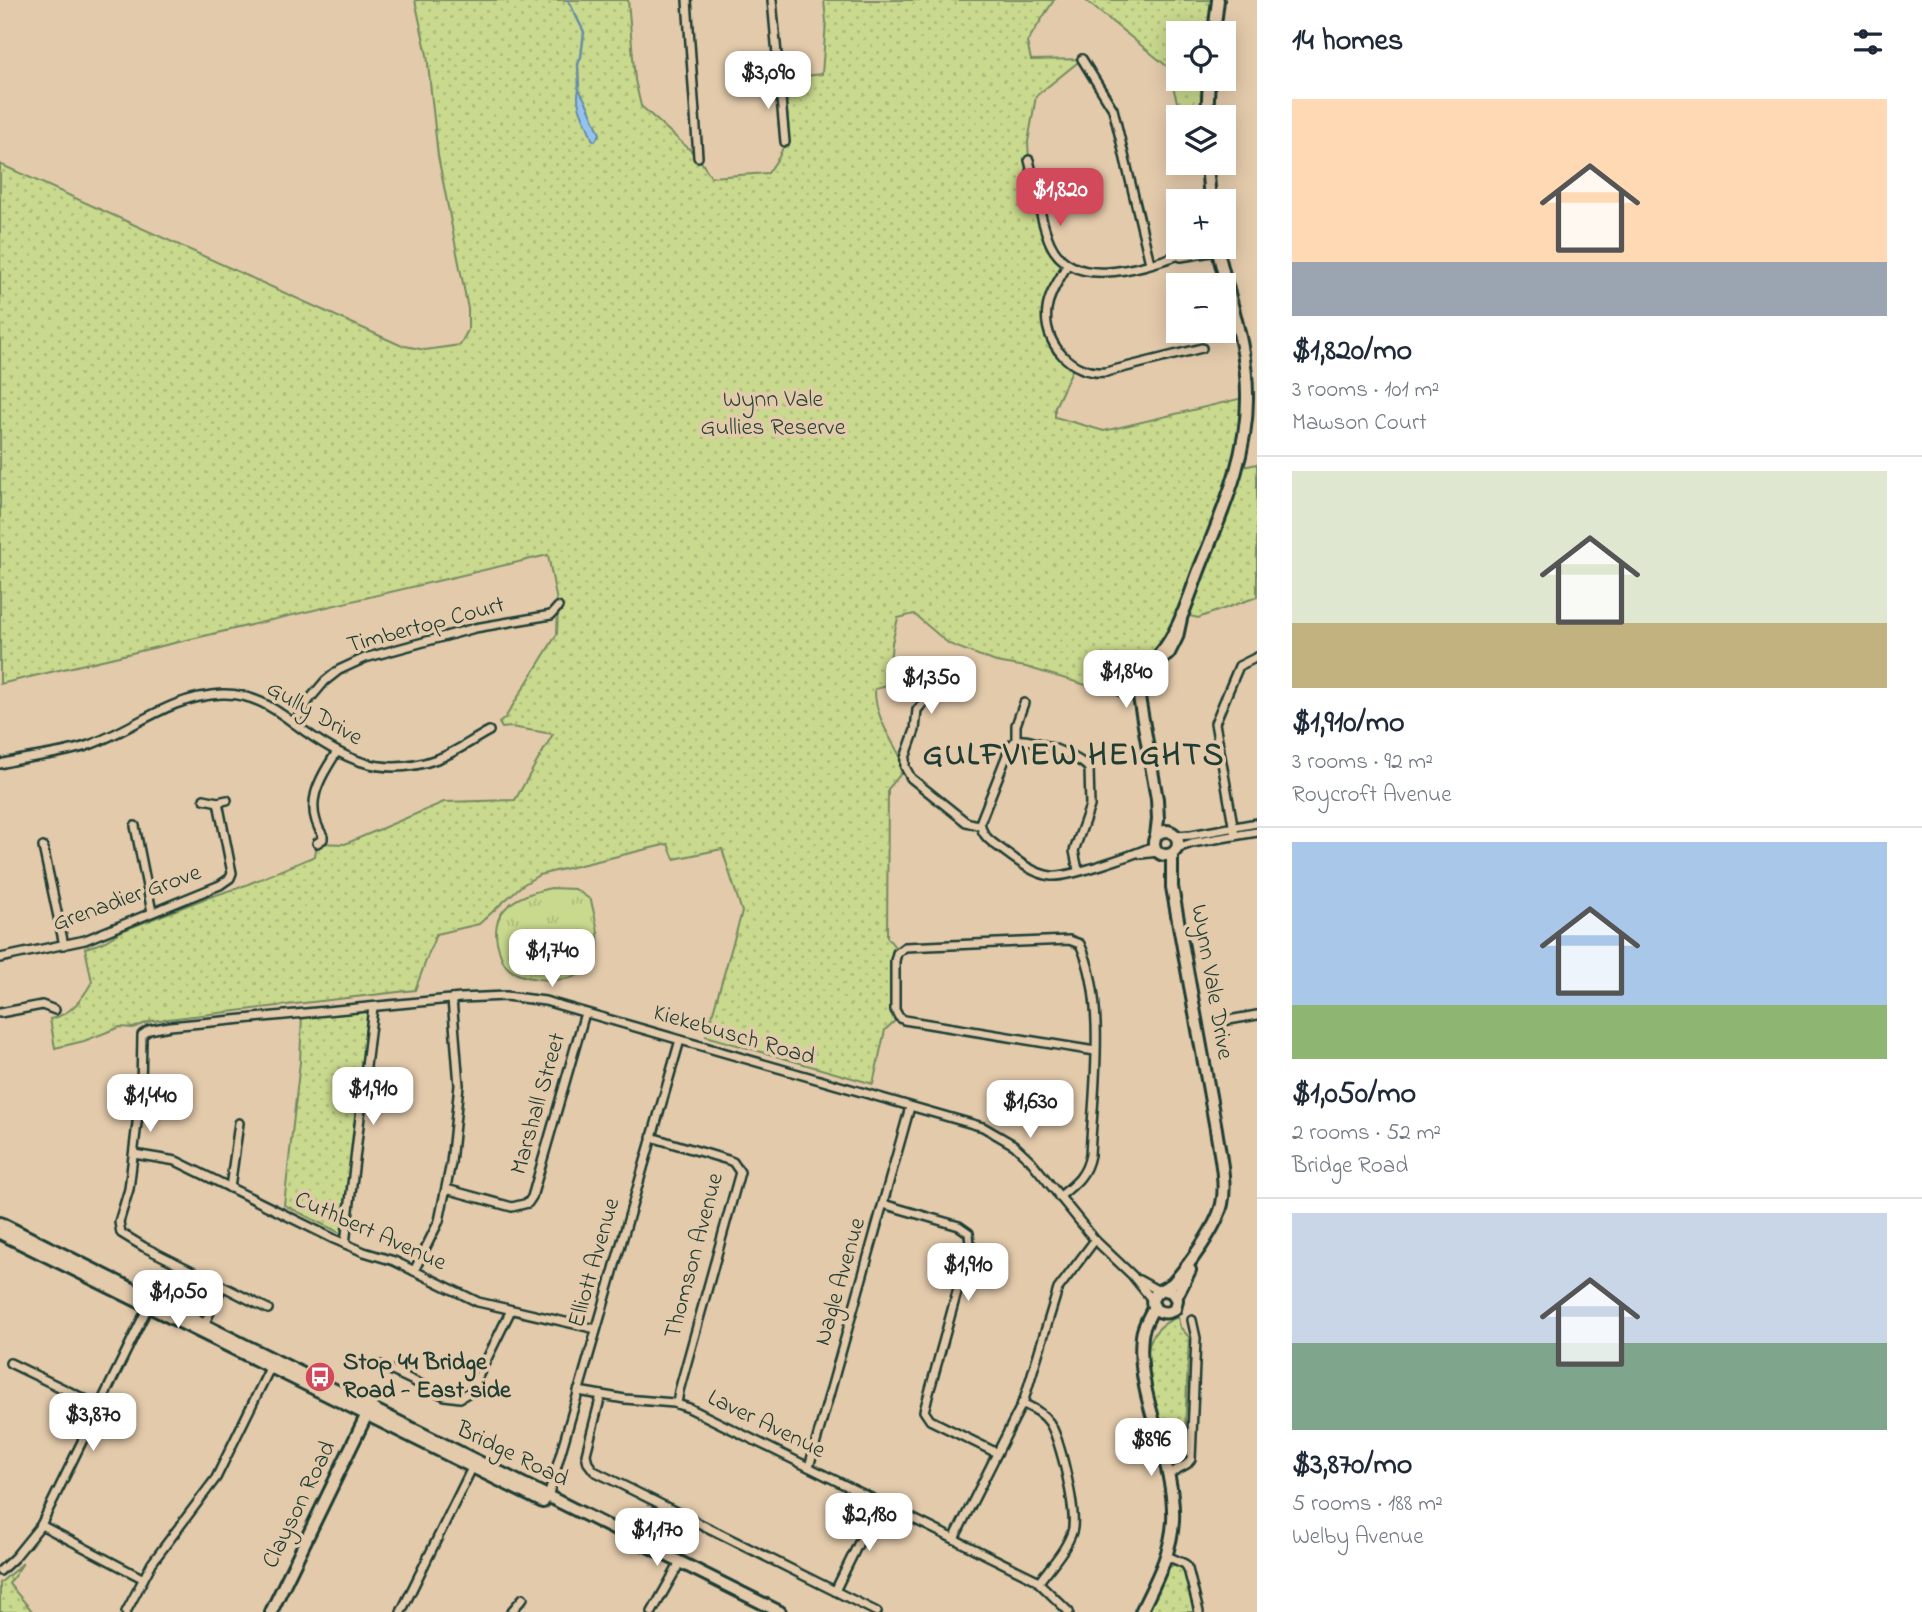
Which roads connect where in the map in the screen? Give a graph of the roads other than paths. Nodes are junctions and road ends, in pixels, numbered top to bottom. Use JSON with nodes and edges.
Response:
{"nodes":[{"id":1,"x":687,"y":0,"type":"edge"},
{"id":2,"x":772,"y":0,"type":"edge"},
{"id":3,"x":1218,"y":0,"type":"edge"},
{"id":4,"x":1215,"y":21,"type":"edge"},
{"id":5,"x":1082,"y":59,"type":"dead end"},
{"id":6,"x":785,"y":142,"type":"dead end"},
{"id":7,"x":698,"y":156,"type":"dead end"},
{"id":8,"x":1029,"y":160,"type":"dead end"},
{"id":9,"x":1166,"y":259,"type":"edge"},
{"id":10,"x":1219,"y":259,"type":"edge"},
{"id":11,"x":1150,"y":263,"type":"junction"},
{"id":12,"x":1068,"y":265,"type":"junction"},
{"id":13,"x":1202,"y":348,"type":"dead end"},
{"id":14,"x":558,"y":607,"type":"dead end"},
{"id":15,"x":1182,"y":614,"type":"junction"},
{"id":16,"x":551,"y":615,"type":"junction"},
{"id":17,"x":559,"y":621,"type":"dead end"},
{"id":18,"x":1257,"y":657,"type":"edge"},
{"id":19,"x":941,"y":666,"type":"dead end"},
{"id":20,"x":1133,"y":669,"type":"junction"},
{"id":21,"x":1135,"y":686,"type":"junction"},
{"id":22,"x":1024,"y":703,"type":"dead end"},
{"id":23,"x":294,"y":723,"type":"junction"},
{"id":24,"x":489,"y":730,"type":"dead end"},
{"id":25,"x":1016,"y":740,"type":"junction"},
{"id":26,"x":336,"y":753,"type":"junction"},
{"id":27,"x":0,"y":764,"type":"edge"},
{"id":28,"x":204,"y":799,"type":"dead end"},
{"id":29,"x":1157,"y":799,"type":"junction"},
{"id":30,"x":1257,"y":823,"type":"edge"},
{"id":31,"x":981,"y":825,"type":"junction"},
{"id":32,"x":135,"y":826,"type":"dead end"},
{"id":33,"x":1234,"y":832,"type":"junction"},
{"id":34,"x":1257,"y":832,"type":"edge"},
{"id":35,"x":1173,"y":834,"type":"junction"},
{"id":36,"x":317,"y":843,"type":"dead end"},
{"id":37,"x":43,"y":846,"type":"dead end"},
{"id":38,"x":1163,"y":848,"type":"junction"},
{"id":39,"x":1078,"y":870,"type":"junction"},
{"id":40,"x":152,"y":912,"type":"junction"},
{"id":41,"x":64,"y":945,"type":"junction"},
{"id":42,"x":0,"y":958,"type":"edge"},
{"id":43,"x":452,"y":999,"type":"junction"},
{"id":44,"x":373,"y":1007,"type":"junction"},
{"id":45,"x":55,"y":1010,"type":"dead end"},
{"id":46,"x":0,"y":1013,"type":"edge"},
{"id":47,"x":585,"y":1013,"type":"junction"},
{"id":48,"x":1257,"y":1015,"type":"edge"},
{"id":49,"x":1223,"y":1021,"type":"dead end"},
{"id":50,"x":680,"y":1040,"type":"junction"},
{"id":51,"x":1095,"y":1051,"type":"junction"},
{"id":52,"x":911,"y":1107,"type":"junction"},
{"id":53,"x":239,"y":1123,"type":"dead end"},
{"id":54,"x":652,"y":1137,"type":"junction"},
{"id":55,"x":134,"y":1154,"type":"junction"},
{"id":56,"x":1222,"y":1167,"type":"junction"},
{"id":57,"x":230,"y":1188,"type":"junction"},
{"id":58,"x":446,"y":1189,"type":"junction"},
{"id":59,"x":1059,"y":1197,"type":"junction"},
{"id":60,"x":883,"y":1204,"type":"junction"},
{"id":61,"x":0,"y":1223,"type":"edge"},
{"id":62,"x":0,"y":1233,"type":"edge"},
{"id":63,"x":1095,"y":1240,"type":"junction"},
{"id":64,"x":345,"y":1244,"type":"junction"},
{"id":65,"x":414,"y":1271,"type":"junction"},
{"id":66,"x":222,"y":1287,"type":"junction"},
{"id":67,"x":1157,"y":1297,"type":"junction"},
{"id":68,"x":1176,"y":1298,"type":"junction"},
{"id":69,"x":150,"y":1303,"type":"junction"},
{"id":70,"x":268,"y":1309,"type":"dead end"},
{"id":71,"x":511,"y":1310,"type":"junction"},
{"id":72,"x":1167,"y":1314,"type":"junction"},
{"id":73,"x":1192,"y":1320,"type":"dead end"},
{"id":74,"x":204,"y":1325,"type":"junction"},
{"id":75,"x":596,"y":1329,"type":"junction"},
{"id":76,"x":1141,"y":1349,"type":"junction"},
{"id":77,"x":10,"y":1363,"type":"dead end"},
{"id":78,"x":272,"y":1364,"type":"junction"},
{"id":79,"x":380,"y":1365,"type":"dead end"},
{"id":80,"x":578,"y":1391,"type":"junction"},
{"id":81,"x":601,"y":1395,"type":"junction"},
{"id":82,"x":1022,"y":1403,"type":"junction"},
{"id":83,"x":677,"y":1404,"type":"junction"},
{"id":84,"x":101,"y":1407,"type":"junction"},
{"id":85,"x":368,"y":1412,"type":"junction"},
{"id":86,"x":997,"y":1453,"type":"junction"},
{"id":87,"x":474,"y":1464,"type":"junction"},
{"id":88,"x":809,"y":1467,"type":"junction"},
{"id":89,"x":1167,"y":1475,"type":"junction"},
{"id":90,"x":548,"y":1501,"type":"junction"},
{"id":91,"x":879,"y":1502,"type":"junction"},
{"id":92,"x":41,"y":1525,"type":"junction"},
{"id":93,"x":954,"y":1539,"type":"junction"},
{"id":94,"x":1167,"y":1556,"type":"junction"},
{"id":95,"x":678,"y":1565,"type":"junction"},
{"id":96,"x":0,"y":1571,"type":"edge"},
{"id":97,"x":142,"y":1578,"type":"junction"},
{"id":98,"x":1039,"y":1582,"type":"junction"},
{"id":99,"x":835,"y":1591,"type":"junction"},
{"id":100,"x":523,"y":1598,"type":"dead end"},
{"id":101,"x":125,"y":1612,"type":"edge"},
{"id":102,"x":271,"y":1612,"type":"edge"},
{"id":103,"x":401,"y":1612,"type":"edge"},
{"id":104,"x":511,"y":1612,"type":"edge"},
{"id":105,"x":652,"y":1612,"type":"edge"},
{"id":106,"x":765,"y":1612,"type":"edge"},
{"id":107,"x":780,"y":1612,"type":"edge"},
{"id":108,"x":877,"y":1612,"type":"edge"},
{"id":109,"x":1069,"y":1612,"type":"edge"},
{"id":110,"x":1141,"y":1612,"type":"edge"},
{"id":111,"x":1199,"y":1612,"type":"edge"}],
"edges":[{"from":1,"to":7,"type":"street"},
{"from":2,"to":6,"type":"street"},
{"from":3,"to":4,"type":"main road"},
{"from":5,"to":11,"type":"street"},
{"from":8,"to":12,"type":"street"},
{"from":9,"to":11,"type":"street"},
{"from":10,"to":15,"type":"main road"},
{"from":11,"to":12,"type":"street"},
{"from":12,"to":13,"type":"street"},
{"from":14,"to":16,"type":"street"},
{"from":15,"to":20,"type":"main road"},
{"from":15,"to":21,"type":"main road"},
{"from":16,"to":17,"type":"street"},
{"from":16,"to":23,"type":"street","name":"Timbertop Court"},
{"from":18,"to":33,"type":"street"},
{"from":19,"to":31,"type":"street"},
{"from":20,"to":21,"type":"main road"},
{"from":20,"to":21,"type":"main road"},
{"from":21,"to":29,"type":"main road","name":"Wynn Vale Drive"},
{"from":22,"to":25,"type":"street"},
{"from":23,"to":26,"type":"street","name":"Gully Drive"},
{"from":23,"to":27,"type":"street","name":"Gully Drive"},
{"from":24,"to":26,"type":"street","name":"Gully Drive"},
{"from":25,"to":31,"type":"street"},
{"from":25,"to":39,"type":"street"},
{"from":26,"to":36,"type":"street"},
{"from":28,"to":40,"type":"street","name":"Grenadier Grove"},
{"from":29,"to":35,"type":"main road","name":"Wynn Vale Drive"},
{"from":29,"to":38,"type":"main road","name":"Wynn Vale Drive"},
{"from":30,"to":33,"type":"street"},
{"from":31,"to":39,"type":"street"},
{"from":32,"to":40,"type":"street"},
{"from":33,"to":34,"type":"street"},
{"from":33,"to":35,"type":"street"},
{"from":33,"to":38,"type":"street"},
{"from":35,"to":38,"type":"main road","name":"Wynn Vale Drive"},
{"from":35,"to":38,"type":"main road"},
{"from":37,"to":41,"type":"street"},
{"from":38,"to":39,"type":"street"},
{"from":38,"to":56,"type":"main road","name":"Wynn Vale Drive"},
{"from":40,"to":41,"type":"street","name":"Grenadier Grove"},
{"from":41,"to":42,"type":"street","name":"Grenadier Grove"},
{"from":43,"to":44,"type":"street","name":"Kiekebusch Road"},
{"from":43,"to":47,"type":"street","name":"Kiekebusch Road"},
{"from":43,"to":58,"type":"street"},
{"from":44,"to":55,"type":"street","name":"Kiekebusch Road"},
{"from":44,"to":64,"type":"street"},
{"from":45,"to":46,"type":"street"},
{"from":47,"to":50,"type":"street","name":"Kiekebusch Road"},
{"from":47,"to":58,"type":"street","name":"Marshall Street"},
{"from":48,"to":49,"type":"street"},
{"from":50,"to":52,"type":"street","name":"Kiekebusch Road"},
{"from":50,"to":54,"type":"street","name":"Elliott Avenue"},
{"from":51,"to":51,"type":"street"},
{"from":51,"to":59,"type":"street"},
{"from":52,"to":59,"type":"street","name":"Kiekebusch Road"},
{"from":52,"to":60,"type":"street","name":"Nagle Avenue"},
{"from":53,"to":57,"type":"street"},
{"from":54,"to":75,"type":"street","name":"Elliott Avenue"},
{"from":54,"to":83,"type":"street","name":"Thomson Avenue"},
{"from":55,"to":57,"type":"street","name":"Cuthbert Avenue"},
{"from":55,"to":66,"type":"street"},
{"from":56,"to":67,"type":"main road","name":"Wynn Vale Drive"},
{"from":56,"to":68,"type":"main road","name":"Wynn Vale Drive"},
{"from":57,"to":64,"type":"street","name":"Cuthbert Avenue"},
{"from":58,"to":65,"type":"street"},
{"from":59,"to":63,"type":"street","name":"Kiekebusch Road"},
{"from":60,"to":86,"type":"street"},
{"from":60,"to":88,"type":"street","name":"Nagle Avenue"},
{"from":61,"to":69,"type":"main road","name":"Bridge Road"},
{"from":62,"to":69,"type":"main road","name":"Bridge Road"},
{"from":63,"to":67,"type":"street","name":"Kiekebusch Road"},
{"from":63,"to":82,"type":"street"},
{"from":64,"to":65,"type":"street","name":"Cuthbert Avenue"},
{"from":65,"to":71,"type":"street","name":"Cuthbert Avenue"},
{"from":66,"to":70,"type":"street"},
{"from":66,"to":74,"type":"street"},
{"from":67,"to":68,"type":"main road"},
{"from":67,"to":72,"type":"main road"},
{"from":67,"to":76,"type":"main road","name":"Wynn Vale Drive"},
{"from":68,"to":72,"type":"main road"},
{"from":69,"to":74,"type":"main road","name":"Bridge Road"},
{"from":69,"to":78,"type":"main road","name":"Bridge Road"},
{"from":69,"to":84,"type":"street"},
{"from":71,"to":75,"type":"street","name":"Cuthbert Avenue"},
{"from":71,"to":79,"type":"street"},
{"from":72,"to":76,"type":"main road"},
{"from":73,"to":89,"type":"street"},
{"from":74,"to":78,"type":"main road","name":"Bridge Road"},
{"from":75,"to":80,"type":"street","name":"Elliott Avenue"},
{"from":76,"to":89,"type":"main road","name":"Wynn Vale Drive"},
{"from":77,"to":84,"type":"street"},
{"from":78,"to":85,"type":"main road","name":"Bridge Road"},
{"from":78,"to":97,"type":"street"},
{"from":80,"to":81,"type":"street","name":"Laver Avenue"},
{"from":80,"to":90,"type":"street","name":"Elliott Avenue"},
{"from":81,"to":83,"type":"street","name":"Laver Avenue"},
{"from":81,"to":99,"type":"street"},
{"from":82,"to":86,"type":"street"},
{"from":82,"to":98,"type":"street"},
{"from":83,"to":88,"type":"street","name":"Laver Avenue"},
{"from":84,"to":92,"type":"street"},
{"from":85,"to":87,"type":"main road","name":"Bridge Road"},
{"from":85,"to":102,"type":"main road","name":"Clayson Road"},
{"from":86,"to":93,"type":"street"},
{"from":87,"to":90,"type":"main road","name":"Bridge Road"},
{"from":87,"to":103,"type":"street"},
{"from":88,"to":91,"type":"street","name":"Laver Avenue"},
{"from":89,"to":94,"type":"main road","name":"Wynn Vale Drive"},
{"from":90,"to":95,"type":"main road","name":"Bridge Road"},
{"from":91,"to":93,"type":"street","name":"Laver Avenue"},
{"from":91,"to":99,"type":"street"},
{"from":92,"to":96,"type":"street"},
{"from":92,"to":97,"type":"street"},
{"from":93,"to":98,"type":"street","name":"Laver Avenue"},
{"from":94,"to":110,"type":"main road","name":"Wynn Vale Drive"},
{"from":94,"to":111,"type":"street"},
{"from":95,"to":105,"type":"street"},
{"from":95,"to":106,"type":"main road","name":"Bridge Road"},
{"from":95,"to":107,"type":"main road","name":"Bridge Road"},
{"from":97,"to":101,"type":"street"},
{"from":98,"to":109,"type":"street","name":"Laver Avenue"},
{"from":99,"to":108,"type":"street"},
{"from":100,"to":104,"type":"street"}]}
